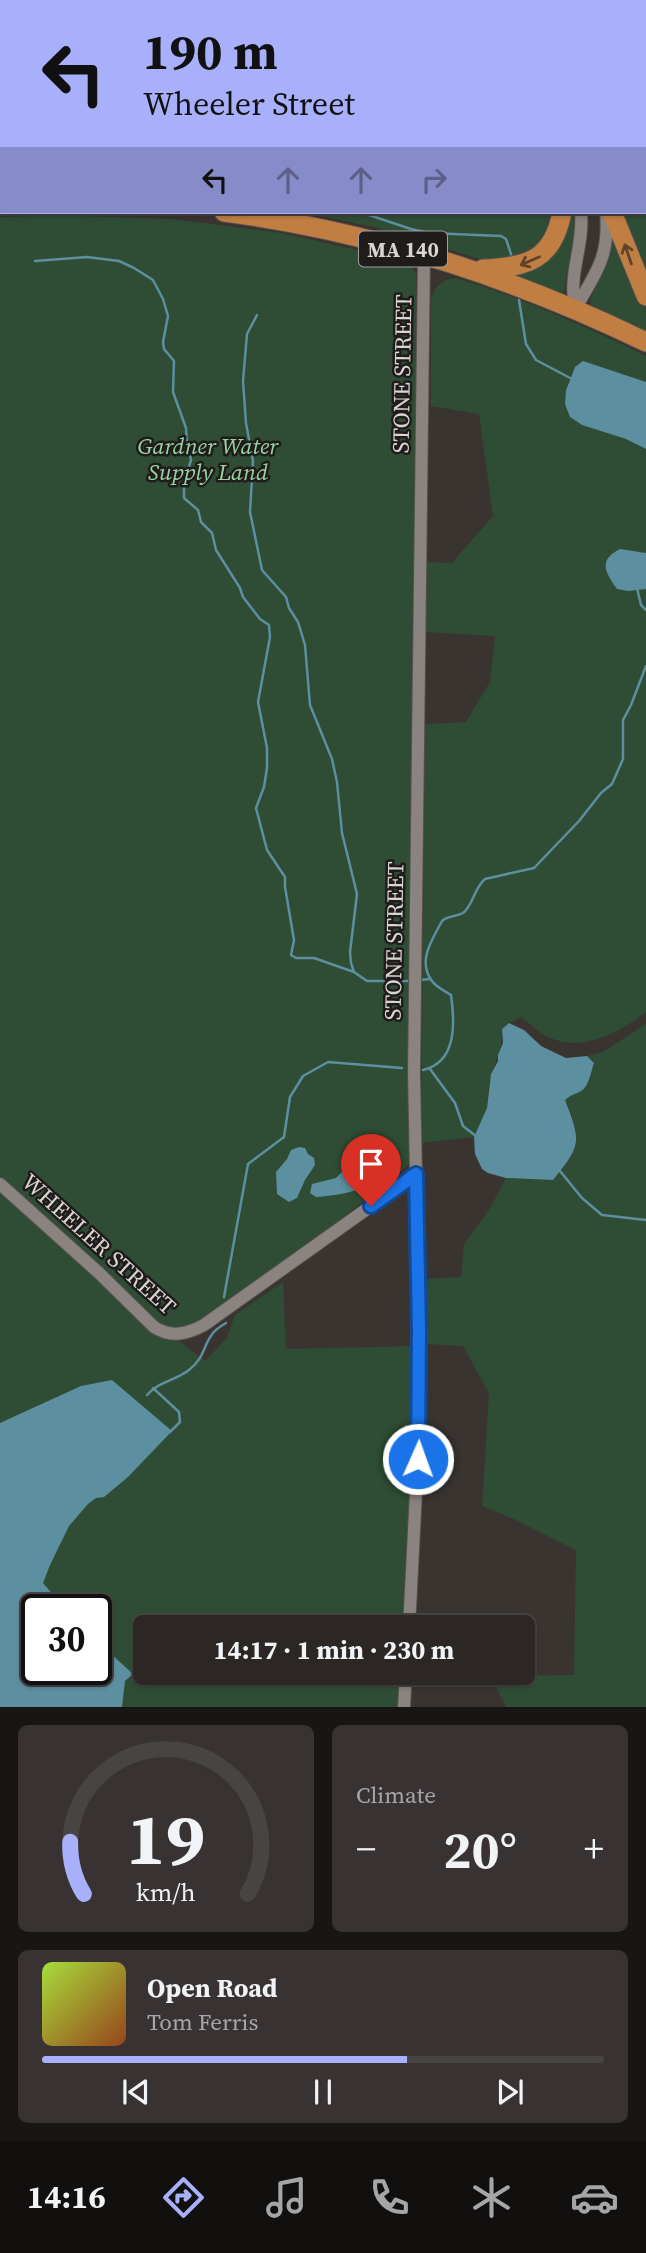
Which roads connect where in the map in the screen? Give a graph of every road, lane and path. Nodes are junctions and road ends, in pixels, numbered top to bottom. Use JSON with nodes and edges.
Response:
{"nodes":[{"id":1,"x":235,"y":214,"type":"edge"},
{"id":2,"x":561,"y":214,"type":"edge"},
{"id":3,"x":581,"y":214,"type":"edge"},
{"id":4,"x":609,"y":214,"type":"edge"},
{"id":5,"x":610,"y":214,"type":"edge"},
{"id":6,"x":424,"y":255,"type":"junction"},
{"id":7,"x":468,"y":269,"type":"junction"},
{"id":8,"x":646,"y":296,"type":"edge"},
{"id":9,"x":575,"y":309,"type":"junction"},
{"id":10,"x":646,"y":342,"type":"edge"},
{"id":11,"x":416,"y":1174,"type":"junction"},
{"id":12,"x":0,"y":1184,"type":"edge"},
{"id":13,"x":410,"y":1615,"type":"edge"},
{"id":14,"x":405,"y":1685,"type":"edge"},
{"id":15,"x":404,"y":1707,"type":"edge"}],
"edges":[{"from":1,"to":6,"type":"highway","number":"MA 140"},
{"from":2,"to":7,"type":"highway","one_way":true},
{"from":3,"to":9,"type":"street"},
{"from":4,"to":9,"type":"street"},
{"from":8,"to":5,"type":"highway","one_way":true},
{"from":6,"to":7,"type":"highway","number":"MA 140"},
{"from":6,"to":11,"type":"street","name":"STONE STREET"},
{"from":7,"to":9,"type":"highway","number":"MA 140"},
{"from":9,"to":10,"type":"highway","number":"MA 140"},
{"from":11,"to":12,"type":"street","name":"WHEELER STREET"},
{"from":11,"to":13,"type":"street","name":"STONE STREET"},
{"from":14,"to":15,"type":"street"}]}
